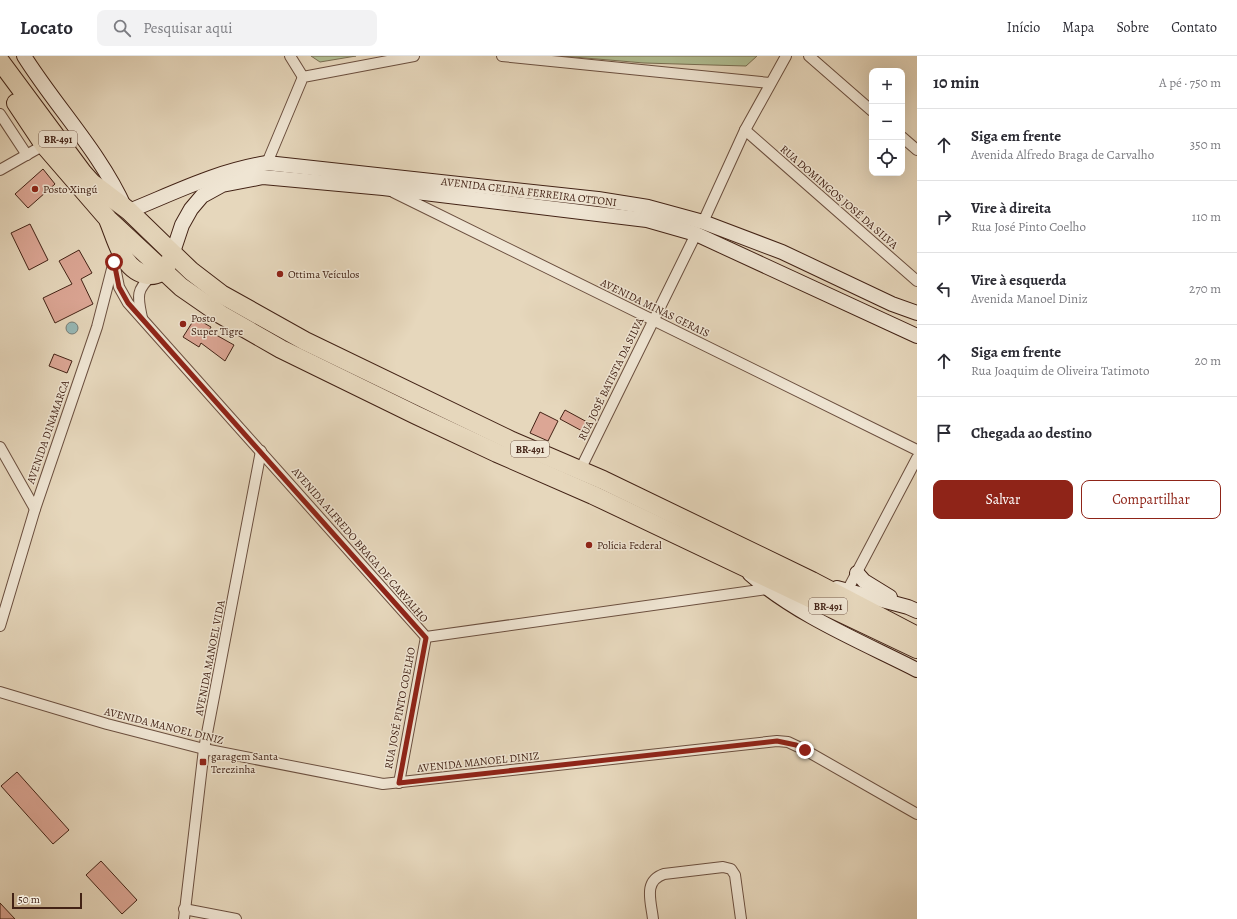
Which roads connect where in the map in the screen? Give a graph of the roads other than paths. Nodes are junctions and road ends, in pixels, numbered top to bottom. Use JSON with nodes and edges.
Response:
{"nodes":[{"id":1,"x":24,"y":56,"type":"edge"},
{"id":2,"x":290,"y":56,"type":"edge"},
{"id":3,"x":414,"y":56,"type":"edge"},
{"id":4,"x":502,"y":56,"type":"edge"},
{"id":5,"x":786,"y":56,"type":"edge"},
{"id":6,"x":809,"y":56,"type":"edge"},
{"id":7,"x":0,"y":61,"type":"edge"},
{"id":8,"x":303,"y":77,"type":"junction"},
{"id":9,"x":0,"y":81,"type":"edge"},
{"id":10,"x":770,"y":83,"type":"junction"},
{"id":11,"x":869,"y":108,"type":"edge"},
{"id":12,"x":0,"y":114,"type":"edge"},
{"id":13,"x":745,"y":130,"type":"junction"},
{"id":14,"x":905,"y":140,"type":"edge"},
{"id":15,"x":44,"y":145,"type":"junction"},
{"id":16,"x":917,"y":150,"type":"edge"},
{"id":17,"x":27,"y":155,"type":"junction"},
{"id":18,"x":267,"y":163,"type":"junction"},
{"id":19,"x":0,"y":170,"type":"edge"},
{"id":20,"x":383,"y":188,"type":"junction"},
{"id":21,"x":127,"y":210,"type":"junction"},
{"id":22,"x":108,"y":219,"type":"junction"},
{"id":23,"x":700,"y":228,"type":"junction"},
{"id":24,"x":117,"y":245,"type":"junction"},
{"id":25,"x":172,"y":255,"type":"junction"},
{"id":26,"x":114,"y":262,"type":"junction"},
{"id":27,"x":158,"y":273,"type":"junction"},
{"id":28,"x":917,"y":281,"type":"edge"},
{"id":29,"x":917,"y":313,"type":"edge"},
{"id":30,"x":142,"y":318,"type":"junction"},
{"id":31,"x":654,"y":321,"type":"junction"},
{"id":32,"x":917,"y":336,"type":"edge"},
{"id":33,"x":0,"y":447,"type":"edge"},
{"id":34,"x":917,"y":450,"type":"edge"},
{"id":35,"x":261,"y":451,"type":"junction"},
{"id":36,"x":917,"y":458,"type":"edge"},
{"id":37,"x":580,"y":470,"type":"junction"},
{"id":38,"x":35,"y":509,"type":"junction"},
{"id":39,"x":739,"y":564,"type":"junction"},
{"id":40,"x":857,"y":573,"type":"junction"},
{"id":41,"x":812,"y":581,"type":"junction"},
{"id":42,"x":767,"y":590,"type":"junction"},
{"id":43,"x":847,"y":591,"type":"junction"},
{"id":44,"x":912,"y":609,"type":"edge"},
{"id":45,"x":0,"y":626,"type":"edge"},
{"id":46,"x":917,"y":636,"type":"edge"},
{"id":47,"x":426,"y":638,"type":"junction"},
{"id":48,"x":917,"y":649,"type":"edge"},
{"id":49,"x":917,"y":670,"type":"edge"},
{"id":50,"x":0,"y":692,"type":"edge"},
{"id":51,"x":204,"y":750,"type":"junction"},
{"id":52,"x":399,"y":783,"type":"junction"},
{"id":53,"x":917,"y":814,"type":"edge"},
{"id":54,"x":184,"y":914,"type":"edge"},
{"id":55,"x":236,"y":919,"type":"edge"},
{"id":56,"x":653,"y":919,"type":"edge"},
{"id":57,"x":740,"y":919,"type":"edge"}],
"edges":[{"from":1,"to":21,"type":"main road"},
{"from":2,"to":8,"type":"street"},
{"from":3,"to":8,"type":"street"},
{"from":4,"to":10,"type":"street"},
{"from":5,"to":10,"type":"street","name":"RUA JOSÉ BATISTA DA SILVA"},
{"from":6,"to":11,"type":"street"},
{"from":7,"to":21,"type":"highway","number":"BR-491"},
{"from":8,"to":18,"type":"street"},
{"from":9,"to":15,"type":"highway","number":"BR-491"},
{"from":10,"to":13,"type":"street","name":"RUA JOSÉ BATISTA DA SILVA"},
{"from":12,"to":17,"type":"street"},
{"from":13,"to":23,"type":"street","name":"RUA JOSÉ BATISTA DA SILVA"},
{"from":13,"to":28,"type":"street","name":"RUA DOMINGOS JOSÉ DA SILVA"},
{"from":14,"to":16,"type":"street"},
{"from":15,"to":17,"type":"street"},
{"from":15,"to":22,"type":"highway","number":"BR-491"},
{"from":17,"to":19,"type":"street"},
{"from":18,"to":21,"type":"main road","name":"AVENIDA CELINA FERREIRA OTTONI"},
{"from":18,"to":23,"type":"main road","name":"AVENIDA CELINA FERREIRA OTTONI"},
{"from":20,"to":23,"type":"main road","name":"AVENIDA CELINA FERREIRA OTTONI"},
{"from":20,"to":25,"type":"main road","name":"AVENIDA CELINA FERREIRA OTTONI"},
{"from":20,"to":31,"type":"street","name":"AVENIDA MINAS GERAIS"},
{"from":21,"to":25,"type":"highway","number":"BR-491"},
{"from":22,"to":24,"type":"highway"},
{"from":22,"to":27,"type":"highway","number":"BR-491"},
{"from":23,"to":29,"type":"main road","name":"AVENIDA CELINA FERREIRA OTTONI"},
{"from":23,"to":31,"type":"street","name":"RUA JOSÉ BATISTA DA SILVA"},
{"from":23,"to":32,"type":"main road","name":"AVENIDA CELINA FERREIRA OTTONI"},
{"from":24,"to":26,"type":"street","name":"AVENIDA DINAMARCA"},
{"from":24,"to":27,"type":"highway"},
{"from":25,"to":27,"type":"highway"},
{"from":25,"to":37,"type":"highway","number":"BR-491"},
{"from":26,"to":30,"type":"street","name":"AVENIDA ALFREDO BRAGA DE CARVALHO"},
{"from":26,"to":38,"type":"street","name":"AVENIDA DINAMARCA"},
{"from":27,"to":30,"type":"street"},
{"from":27,"to":39,"type":"highway","number":"BR-491"},
{"from":30,"to":35,"type":"street","name":"AVENIDA ALFREDO BRAGA DE CARVALHO"},
{"from":31,"to":34,"type":"street","name":"AVENIDA MINAS GERAIS"},
{"from":31,"to":37,"type":"street","name":"RUA JOSÉ BATISTA DA SILVA"},
{"from":33,"to":38,"type":"street"},
{"from":35,"to":47,"type":"street","name":"AVENIDA ALFREDO BRAGA DE CARVALHO"},
{"from":35,"to":51,"type":"street","name":"AVENIDA MANOEL VIDA"},
{"from":36,"to":40,"type":"street"},
{"from":37,"to":41,"type":"highway","number":"BR-491"},
{"from":38,"to":45,"type":"street","name":"AVENIDA DINAMARCA"},
{"from":39,"to":42,"type":"main road"},
{"from":39,"to":48,"type":"highway","number":"BR-491"},
{"from":40,"to":43,"type":"street"},
{"from":40,"to":44,"type":"main road"},
{"from":41,"to":43,"type":"main road"},
{"from":41,"to":46,"type":"highway","number":"BR-491"},
{"from":42,"to":47,"type":"street","name":"AVENIDA ALFREDO BRAGA DE CARVALHO"},
{"from":42,"to":49,"type":"main road"},
{"from":43,"to":44,"type":"main road"},
{"from":47,"to":52,"type":"street","name":"RUA JOSÉ PINTO COELHO"},
{"from":50,"to":51,"type":"street","name":"AVENIDA MANOEL DINIZ"},
{"from":51,"to":52,"type":"street","name":"AVENIDA MANOEL DINIZ"},
{"from":51,"to":54,"type":"street","name":"AVENIDA MANOEL VIDA"},
{"from":52,"to":53,"type":"street","name":"AVENIDA MANOEL DINIZ"},
{"from":54,"to":55,"type":"street"},
{"from":56,"to":57,"type":"street"}]}
